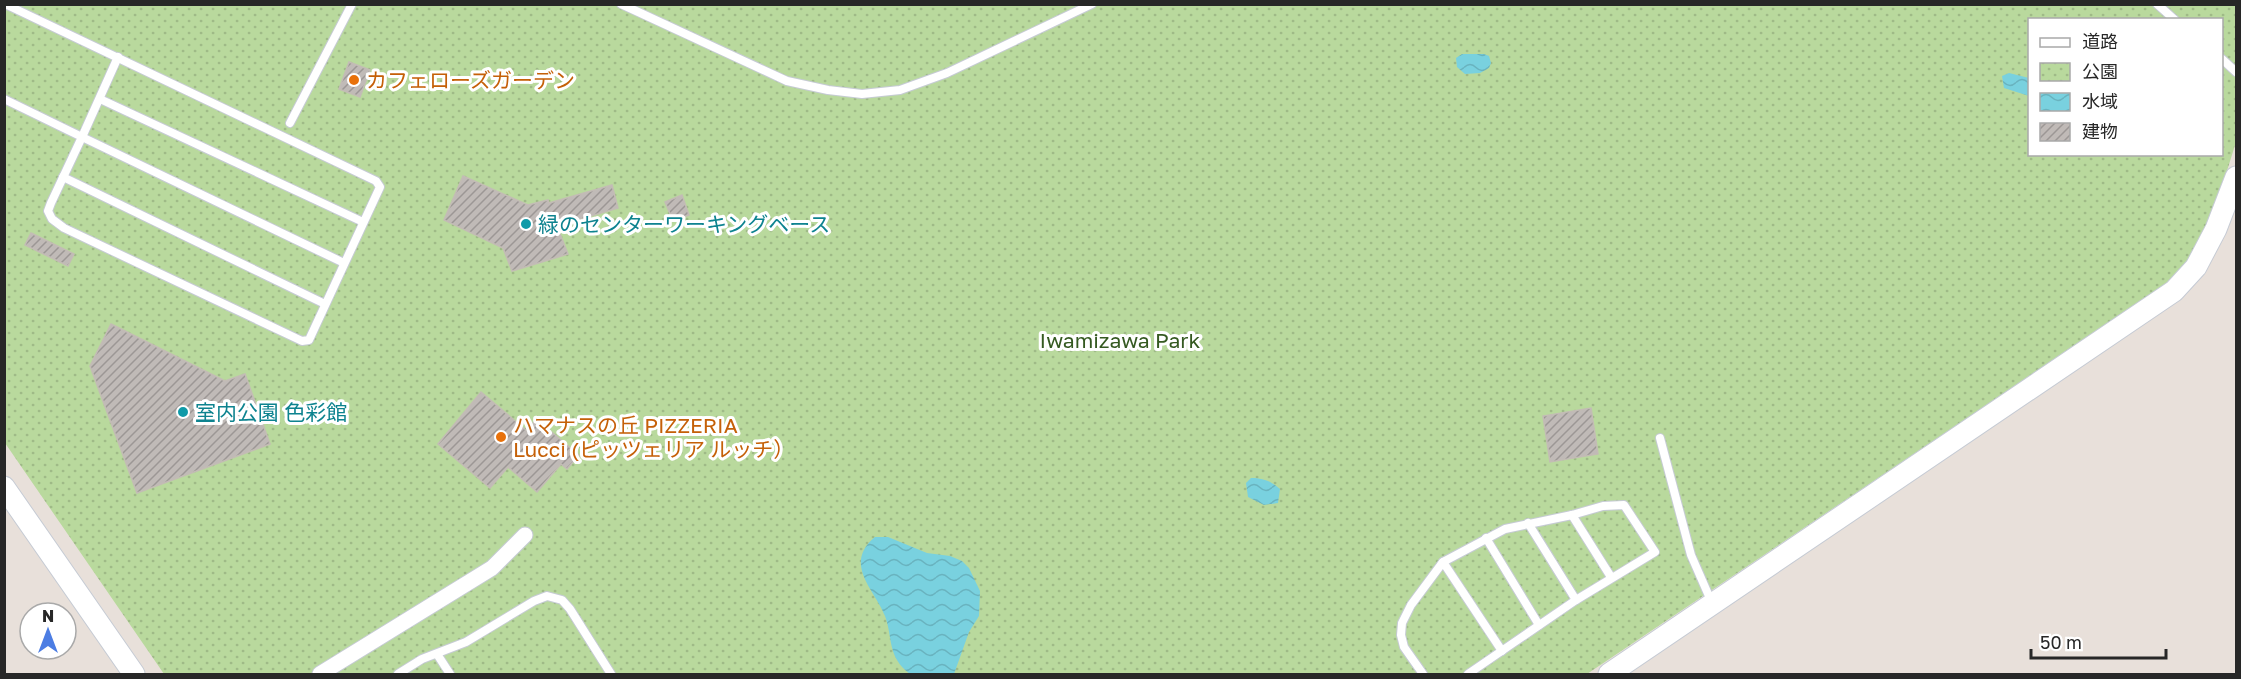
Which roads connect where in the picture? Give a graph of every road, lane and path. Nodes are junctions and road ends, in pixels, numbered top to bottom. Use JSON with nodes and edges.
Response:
{"nodes":[{"id":1,"x":5,"y":4,"type":"edge"},
{"id":2,"x":352,"y":4,"type":"edge"},
{"id":3,"x":621,"y":4,"type":"edge"},
{"id":4,"x":1092,"y":4,"type":"edge"},
{"id":5,"x":2157,"y":4,"type":"edge"},
{"id":6,"x":2173,"y":18,"type":"edge"},
{"id":7,"x":118,"y":57,"type":"junction"},
{"id":8,"x":2223,"y":60,"type":"edge"},
{"id":9,"x":2236,"y":72,"type":"edge"},
{"id":10,"x":4,"y":99,"type":"edge"},
{"id":11,"x":100,"y":99,"type":"junction"},
{"id":12,"x":290,"y":123,"type":"dead end"},
{"id":13,"x":82,"y":137,"type":"junction"},
{"id":14,"x":63,"y":177,"type":"junction"},
{"id":15,"x":2236,"y":177,"type":"edge"},
{"id":16,"x":363,"y":222,"type":"junction"},
{"id":17,"x":344,"y":263,"type":"junction"},
{"id":18,"x":325,"y":304,"type":"junction"},
{"id":19,"x":1660,"y":438,"type":"dead end"},
{"id":20,"x":4,"y":487,"type":"edge"},
{"id":21,"x":1572,"y":514,"type":"junction"},
{"id":22,"x":1528,"y":523,"type":"junction"},
{"id":23,"x":525,"y":535,"type":"dead end"},
{"id":24,"x":1486,"y":538,"type":"junction"},
{"id":25,"x":1443,"y":562,"type":"junction"},
{"id":26,"x":1611,"y":577,"type":"junction"},
{"id":27,"x":1576,"y":600,"type":"junction"},
{"id":28,"x":1713,"y":605,"type":"junction"},
{"id":29,"x":1539,"y":625,"type":"junction"},
{"id":30,"x":1502,"y":651,"type":"junction"},
{"id":31,"x":437,"y":654,"type":"junction"},
{"id":32,"x":337,"y":670,"type":"edge"},
{"id":33,"x":134,"y":675,"type":"edge"},
{"id":34,"x":320,"y":675,"type":"edge"},
{"id":35,"x":398,"y":675,"type":"edge"},
{"id":36,"x":450,"y":675,"type":"edge"},
{"id":37,"x":611,"y":675,"type":"edge"},
{"id":38,"x":1423,"y":675,"type":"edge"},
{"id":39,"x":1468,"y":675,"type":"edge"},
{"id":40,"x":1608,"y":675,"type":"edge"}],
"edges":[{"from":1,"to":7,"type":"lane"},
{"from":2,"to":12,"type":"lane"},
{"from":3,"to":4,"type":"lane"},
{"from":5,"to":6,"type":"lane"},
{"from":7,"to":11,"type":"lane"},
{"from":7,"to":16,"type":"lane"},
{"from":8,"to":9,"type":"lane"},
{"from":10,"to":13,"type":"lane"},
{"from":11,"to":13,"type":"lane"},
{"from":11,"to":16,"type":"lane"},
{"from":13,"to":14,"type":"lane"},
{"from":13,"to":17,"type":"lane"},
{"from":14,"to":18,"type":"lane"},
{"from":14,"to":18,"type":"lane"},
{"from":15,"to":28,"type":"street"},
{"from":16,"to":17,"type":"lane"},
{"from":17,"to":18,"type":"lane"},
{"from":19,"to":28,"type":"lane"},
{"from":20,"to":33,"type":"street"},
{"from":21,"to":22,"type":"lane"},
{"from":21,"to":26,"type":"lane"},
{"from":21,"to":26,"type":"lane"},
{"from":22,"to":24,"type":"lane"},
{"from":22,"to":27,"type":"lane"},
{"from":23,"to":32,"type":"street"},
{"from":24,"to":25,"type":"lane"},
{"from":24,"to":29,"type":"lane"},
{"from":25,"to":30,"type":"lane"},
{"from":25,"to":38,"type":"lane"},
{"from":26,"to":27,"type":"lane"},
{"from":27,"to":29,"type":"lane"},
{"from":28,"to":40,"type":"street"},
{"from":29,"to":30,"type":"lane"},
{"from":30,"to":39,"type":"lane"},
{"from":31,"to":35,"type":"lane"},
{"from":31,"to":36,"type":"lane"},
{"from":31,"to":37,"type":"lane"},
{"from":32,"to":34,"type":"street"}]}
